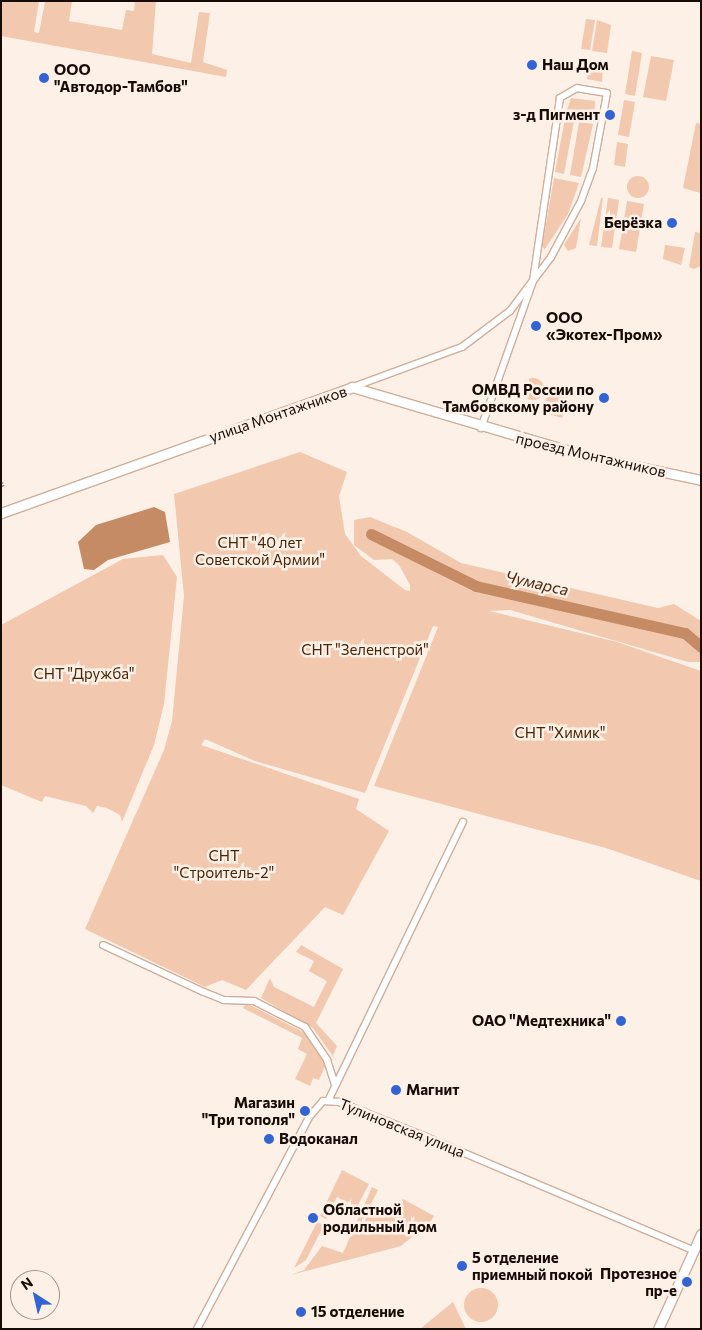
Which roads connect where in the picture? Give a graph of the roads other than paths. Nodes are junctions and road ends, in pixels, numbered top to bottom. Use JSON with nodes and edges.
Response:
{"nodes":[{"id":1,"x":533,"y":282,"type":"junction"},
{"id":2,"x":352,"y":387,"type":"junction"},
{"id":3,"x":481,"y":428,"type":"junction"},
{"id":4,"x":701,"y":480,"type":"edge"},
{"id":5,"x":1,"y":513,"type":"edge"},
{"id":6,"x":463,"y":822,"type":"dead end"},
{"id":7,"x":103,"y":945,"type":"dead end"},
{"id":8,"x":335,"y":1084,"type":"junction"},
{"id":9,"x":328,"y":1101,"type":"junction"},
{"id":10,"x":701,"y":1234,"type":"edge"},
{"id":11,"x":693,"y":1250,"type":"junction"},
{"id":12,"x":196,"y":1329,"type":"edge"},
{"id":13,"x":658,"y":1329,"type":"edge"}],
"edges":[{"from":1,"to":1,"type":"street","name":"улица Монтажников"},
{"from":1,"to":2,"type":"street","name":"улица Монтажников"},
{"from":1,"to":3,"type":"street"},
{"from":2,"to":3,"type":"main road","name":"проезд Монтажников"},
{"from":2,"to":5,"type":"main road","name":"улица Монтажников"},
{"from":3,"to":4,"type":"main road","name":"проезд Монтажников"},
{"from":6,"to":8,"type":"street"},
{"from":7,"to":8,"type":"street"},
{"from":8,"to":9,"type":"street"},
{"from":9,"to":11,"type":"street","name":"Тулиновская улица"},
{"from":9,"to":12,"type":"street","name":"Тулиновская улица"},
{"from":10,"to":11,"type":"main road"},
{"from":11,"to":13,"type":"main road"}]}
